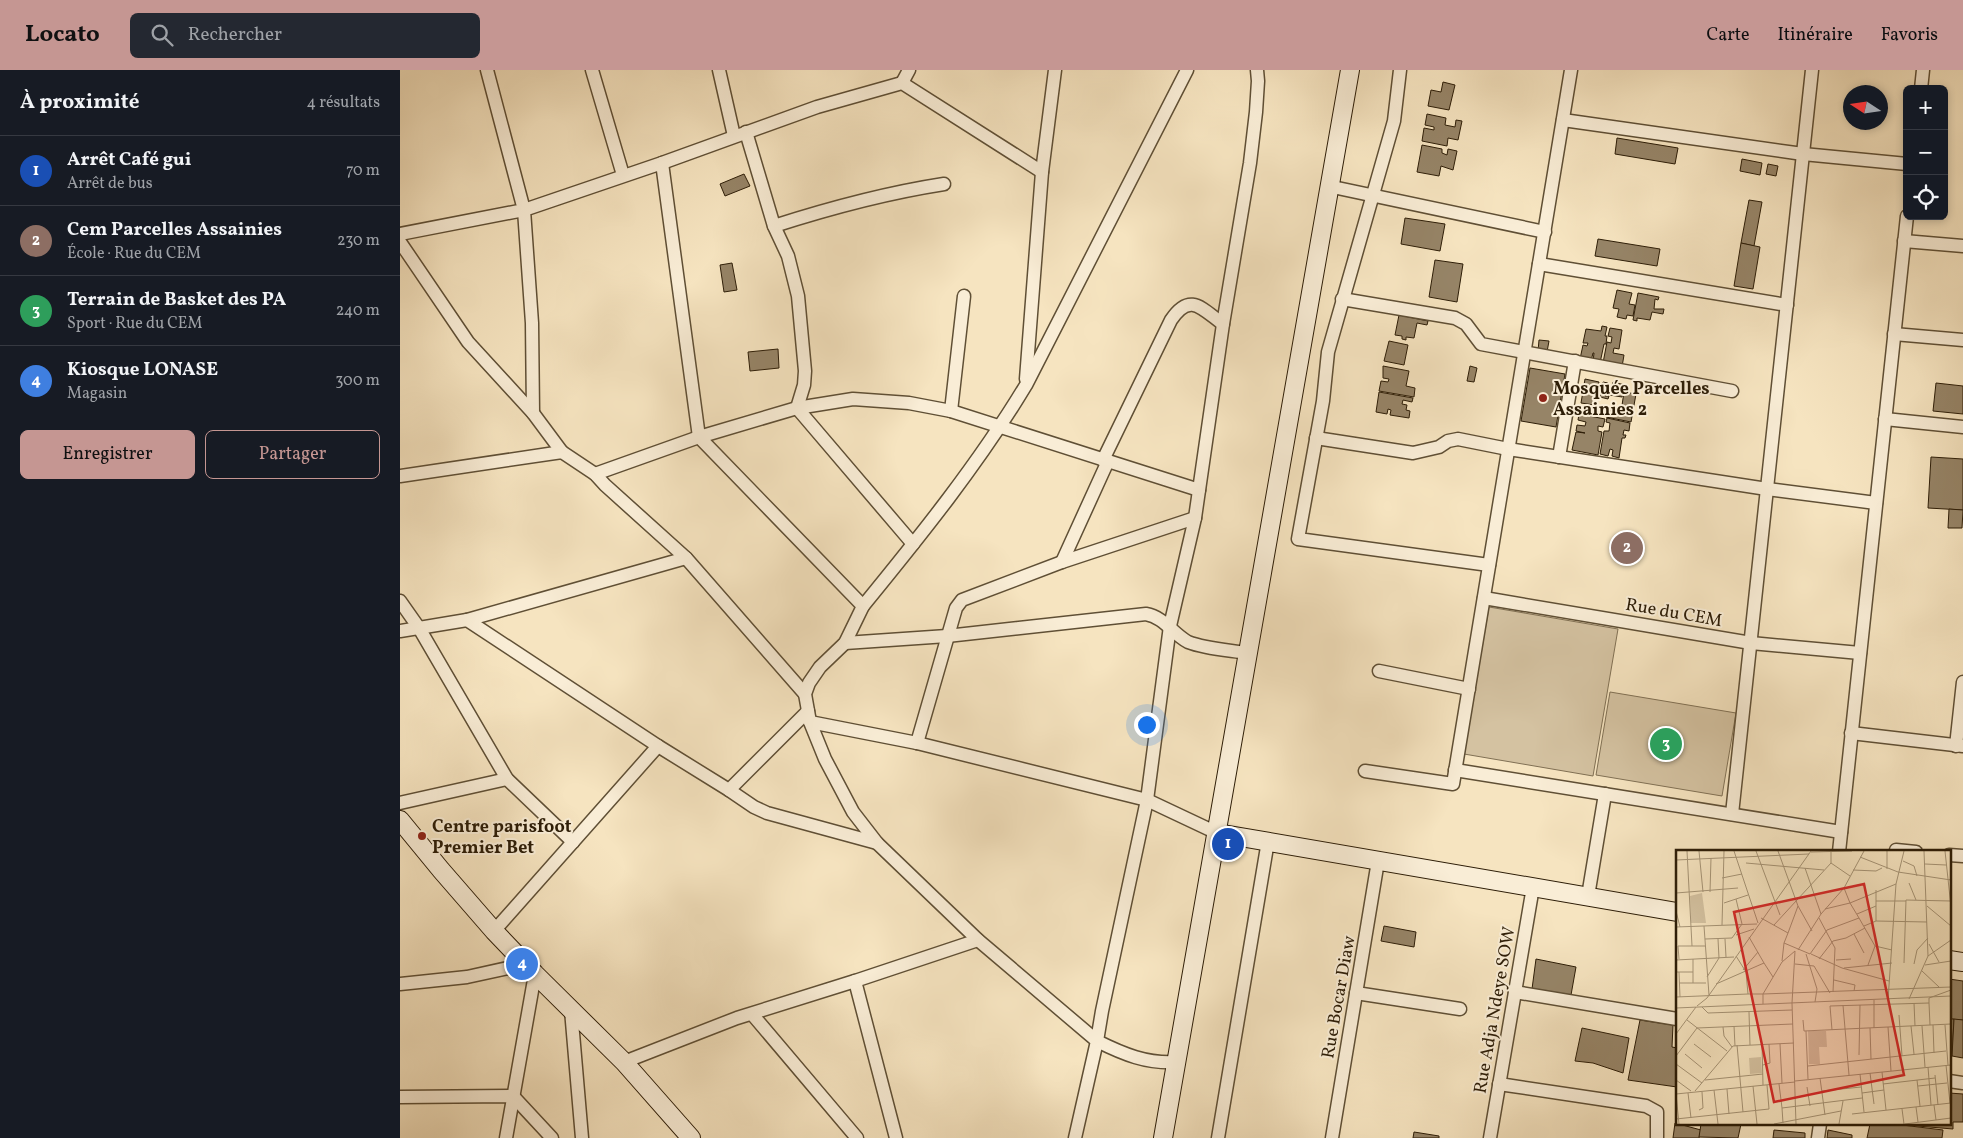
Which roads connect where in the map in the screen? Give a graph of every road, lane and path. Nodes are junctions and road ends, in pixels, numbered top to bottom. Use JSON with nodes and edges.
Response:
{"nodes":[{"id":1,"x":487,"y":70,"type":"edge"},
{"id":2,"x":592,"y":70,"type":"edge"},
{"id":3,"x":719,"y":70,"type":"edge"},
{"id":4,"x":909,"y":70,"type":"edge"},
{"id":5,"x":1055,"y":70,"type":"edge"},
{"id":6,"x":1187,"y":70,"type":"edge"},
{"id":7,"x":1257,"y":70,"type":"edge"},
{"id":8,"x":1400,"y":70,"type":"edge"},
{"id":9,"x":1572,"y":70,"type":"edge"},
{"id":10,"x":1812,"y":70,"type":"edge"},
{"id":11,"x":1923,"y":70,"type":"edge"},
{"id":12,"x":1347,"y":71,"type":"edge"},
{"id":13,"x":902,"y":83,"type":"junction"},
{"id":14,"x":1921,"y":85,"type":"edge"},
{"id":15,"x":1563,"y":120,"type":"junction"},
{"id":16,"x":746,"y":132,"type":"junction"},
{"id":17,"x":734,"y":136,"type":"junction"},
{"id":18,"x":1803,"y":154,"type":"junction"},
{"id":19,"x":662,"y":163,"type":"junction"},
{"id":20,"x":1903,"y":164,"type":"edge"},
{"id":21,"x":1042,"y":172,"type":"junction"},
{"id":22,"x":623,"y":175,"type":"junction"},
{"id":23,"x":944,"y":184,"type":"dead end"},
{"id":24,"x":1328,"y":186,"type":"junction"},
{"id":25,"x":1374,"y":196,"type":"junction"},
{"id":26,"x":524,"y":210,"type":"junction"},
{"id":27,"x":1907,"y":220,"type":"edge"},
{"id":28,"x":774,"y":226,"type":"junction"},
{"id":29,"x":1545,"y":232,"type":"junction"},
{"id":30,"x":400,"y":234,"type":"edge"},
{"id":31,"x":1904,"y":241,"type":"junction"},
{"id":32,"x":400,"y":242,"type":"edge"},
{"id":33,"x":1963,"y":246,"type":"edge"},
{"id":34,"x":1539,"y":264,"type":"junction"},
{"id":35,"x":964,"y":296,"type":"dead end"},
{"id":36,"x":1342,"y":299,"type":"junction"},
{"id":37,"x":1787,"y":306,"type":"junction"},
{"id":38,"x":1223,"y":324,"type":"junction"},
{"id":39,"x":1894,"y":334,"type":"junction"},
{"id":40,"x":1963,"y":340,"type":"edge"},
{"id":41,"x":1525,"y":352,"type":"junction"},
{"id":42,"x":1575,"y":361,"type":"junction"},
{"id":43,"x":1026,"y":385,"type":"junction"},
{"id":44,"x":1732,"y":392,"type":"dead end"},
{"id":45,"x":797,"y":408,"type":"junction"},
{"id":46,"x":951,"y":410,"type":"junction"},
{"id":47,"x":533,"y":413,"type":"junction"},
{"id":48,"x":1885,"y":419,"type":"junction"},
{"id":49,"x":1001,"y":426,"type":"junction"},
{"id":50,"x":1963,"y":427,"type":"edge"},
{"id":51,"x":700,"y":436,"type":"junction"},
{"id":52,"x":1316,"y":438,"type":"junction"},
{"id":53,"x":1508,"y":449,"type":"junction"},
{"id":54,"x":562,"y":452,"type":"junction"},
{"id":55,"x":1559,"y":457,"type":"junction"},
{"id":56,"x":1106,"y":460,"type":"junction"},
{"id":57,"x":595,"y":474,"type":"junction"},
{"id":58,"x":400,"y":476,"type":"edge"},
{"id":59,"x":1767,"y":489,"type":"junction"},
{"id":60,"x":1199,"y":490,"type":"junction"},
{"id":61,"x":1876,"y":503,"type":"junction"},
{"id":62,"x":1195,"y":518,"type":"junction"},
{"id":63,"x":913,"y":544,"type":"junction"},
{"id":64,"x":686,"y":558,"type":"junction"},
{"id":65,"x":1062,"y":562,"type":"junction"},
{"id":66,"x":1489,"y":565,"type":"junction"},
{"id":67,"x":1484,"y":598,"type":"junction"},
{"id":68,"x":400,"y":601,"type":"edge"},
{"id":69,"x":863,"y":606,"type":"junction"},
{"id":70,"x":467,"y":620,"type":"junction"},
{"id":71,"x":1170,"y":626,"type":"junction"},
{"id":72,"x":419,"y":628,"type":"junction"},
{"id":73,"x":400,"y":631,"type":"edge"},
{"id":74,"x":948,"y":636,"type":"junction"},
{"id":75,"x":1751,"y":642,"type":"junction"},
{"id":76,"x":845,"y":643,"type":"junction"},
{"id":77,"x":1860,"y":652,"type":"junction"},
{"id":78,"x":1247,"y":653,"type":"junction"},
{"id":79,"x":1379,"y":671,"type":"dead end"},
{"id":80,"x":1963,"y":682,"type":"edge"},
{"id":81,"x":1469,"y":689,"type":"junction"},
{"id":82,"x":805,"y":694,"type":"junction"},
{"id":83,"x":809,"y":716,"type":"junction"},
{"id":84,"x":1851,"y":733,"type":"junction"},
{"id":85,"x":917,"y":743,"type":"junction"},
{"id":86,"x":658,"y":746,"type":"junction"},
{"id":87,"x":1960,"y":746,"type":"edge"},
{"id":88,"x":1455,"y":770,"type":"junction"},
{"id":89,"x":1365,"y":771,"type":"dead end"},
{"id":90,"x":507,"y":780,"type":"junction"},
{"id":91,"x":729,"y":790,"type":"junction"},
{"id":92,"x":1605,"y":794,"type":"junction"},
{"id":93,"x":1147,"y":800,"type":"junction"},
{"id":94,"x":400,"y":803,"type":"edge"},
{"id":95,"x":1732,"y":814,"type":"junction"},
{"id":96,"x":400,"y":820,"type":"edge"},
{"id":97,"x":1841,"y":832,"type":"junction"},
{"id":98,"x":1217,"y":833,"type":"junction"},
{"id":99,"x":1268,"y":841,"type":"junction"},
{"id":100,"x":572,"y":842,"type":"junction"},
{"id":101,"x":877,"y":843,"type":"junction"},
{"id":102,"x":1838,"y":850,"type":"edge"},
{"id":103,"x":1950,"y":855,"type":"edge"},
{"id":104,"x":1963,"y":856,"type":"edge"},
{"id":105,"x":1378,"y":861,"type":"junction"},
{"id":106,"x":1533,"y":887,"type":"junction"},
{"id":107,"x":1588,"y":896,"type":"junction"},
{"id":108,"x":1676,"y":912,"type":"edge"},
{"id":109,"x":494,"y":930,"type":"junction"},
{"id":110,"x":978,"y":940,"type":"junction"},
{"id":111,"x":1950,"y":960,"type":"edge"},
{"id":112,"x":1963,"y":962,"type":"edge"},
{"id":113,"x":530,"y":969,"type":"junction"},
{"id":114,"x":855,"y":982,"type":"junction"},
{"id":115,"x":400,"y":984,"type":"edge"},
{"id":116,"x":1515,"y":992,"type":"junction"},
{"id":117,"x":1356,"y":993,"type":"junction"},
{"id":118,"x":1460,"y":1009,"type":"dead end"},
{"id":119,"x":571,"y":1010,"type":"junction"},
{"id":120,"x":752,"y":1014,"type":"junction"},
{"id":121,"x":1676,"y":1019,"type":"edge"},
{"id":122,"x":1097,"y":1041,"type":"junction"},
{"id":123,"x":624,"y":1062,"type":"junction"},
{"id":124,"x":1177,"y":1062,"type":"junction"},
{"id":125,"x":1950,"y":1081,"type":"edge"},
{"id":126,"x":1963,"y":1083,"type":"edge"},
{"id":127,"x":1499,"y":1084,"type":"junction"},
{"id":128,"x":513,"y":1096,"type":"junction"},
{"id":129,"x":400,"y":1097,"type":"edge"},
{"id":130,"x":506,"y":1138,"type":"edge"},
{"id":131,"x":552,"y":1138,"type":"edge"},
{"id":132,"x":582,"y":1138,"type":"edge"},
{"id":133,"x":690,"y":1138,"type":"edge"},
{"id":134,"x":857,"y":1138,"type":"edge"},
{"id":135,"x":896,"y":1138,"type":"edge"},
{"id":136,"x":1075,"y":1138,"type":"edge"},
{"id":137,"x":1164,"y":1138,"type":"edge"},
{"id":138,"x":1218,"y":1138,"type":"edge"},
{"id":139,"x":1332,"y":1138,"type":"edge"},
{"id":140,"x":1490,"y":1138,"type":"edge"},
{"id":141,"x":1657,"y":1138,"type":"edge"}],
"edges":[{"from":1,"to":26,"type":"street"},
{"from":2,"to":22,"type":"street"},
{"from":3,"to":17,"type":"street"},
{"from":4,"to":13,"type":"street"},
{"from":5,"to":21,"type":"street"},
{"from":6,"to":43,"type":"street"},
{"from":7,"to":38,"type":"street"},
{"from":8,"to":25,"type":"street"},
{"from":9,"to":15,"type":"street"},
{"from":10,"to":18,"type":"street"},
{"from":11,"to":14,"type":"street"},
{"from":12,"to":24,"type":"street"},
{"from":13,"to":16,"type":"street"},
{"from":13,"to":21,"type":"street"},
{"from":15,"to":18,"type":"street"},
{"from":15,"to":29,"type":"street"},
{"from":16,"to":17,"type":"street"},
{"from":16,"to":28,"type":"street"},
{"from":17,"to":19,"type":"street"},
{"from":18,"to":20,"type":"street"},
{"from":18,"to":37,"type":"street"},
{"from":19,"to":22,"type":"street"},
{"from":19,"to":51,"type":"street"},
{"from":21,"to":43,"type":"street"},
{"from":22,"to":26,"type":"street"},
{"from":23,"to":28,"type":"street"},
{"from":24,"to":25,"type":"street"},
{"from":24,"to":78,"type":"street"},
{"from":25,"to":29,"type":"street"},
{"from":25,"to":36,"type":"street"},
{"from":26,"to":30,"type":"street"},
{"from":26,"to":47,"type":"street"},
{"from":27,"to":31,"type":"street"},
{"from":28,"to":45,"type":"street"},
{"from":29,"to":34,"type":"street"},
{"from":31,"to":33,"type":"street"},
{"from":31,"to":39,"type":"street"},
{"from":32,"to":47,"type":"street"},
{"from":34,"to":37,"type":"street"},
{"from":34,"to":41,"type":"street"},
{"from":35,"to":46,"type":"street"},
{"from":36,"to":41,"type":"street"},
{"from":36,"to":52,"type":"street"},
{"from":37,"to":59,"type":"street"},
{"from":38,"to":56,"type":"street"},
{"from":38,"to":60,"type":"street"},
{"from":39,"to":40,"type":"street"},
{"from":39,"to":48,"type":"street"},
{"from":41,"to":42,"type":"street"},
{"from":41,"to":53,"type":"street"},
{"from":42,"to":44,"type":"street"},
{"from":42,"to":55,"type":"street"},
{"from":43,"to":49,"type":"street"},
{"from":45,"to":46,"type":"street"},
{"from":45,"to":51,"type":"street"},
{"from":45,"to":63,"type":"street"},
{"from":46,"to":49,"type":"street"},
{"from":47,"to":54,"type":"street"},
{"from":48,"to":50,"type":"street"},
{"from":48,"to":61,"type":"street"},
{"from":49,"to":56,"type":"street"},
{"from":49,"to":63,"type":"street"},
{"from":51,"to":57,"type":"street"},
{"from":51,"to":69,"type":"street"},
{"from":52,"to":53,"type":"street"},
{"from":52,"to":66,"type":"street"},
{"from":53,"to":55,"type":"street"},
{"from":53,"to":66,"type":"street"},
{"from":54,"to":57,"type":"street"},
{"from":54,"to":58,"type":"street"},
{"from":55,"to":59,"type":"street"},
{"from":56,"to":60,"type":"street"},
{"from":56,"to":65,"type":"street"},
{"from":57,"to":64,"type":"street"},
{"from":59,"to":61,"type":"street"},
{"from":59,"to":75,"type":"street"},
{"from":60,"to":62,"type":"street"},
{"from":61,"to":77,"type":"street"},
{"from":62,"to":65,"type":"street"},
{"from":62,"to":71,"type":"street"},
{"from":63,"to":69,"type":"street"},
{"from":64,"to":70,"type":"street"},
{"from":64,"to":82,"type":"street"},
{"from":65,"to":74,"type":"street"},
{"from":66,"to":67,"type":"street"},
{"from":67,"to":75,"type":"street","name":"Rue du CEM"},
{"from":67,"to":81,"type":"street"},
{"from":68,"to":72,"type":"street"},
{"from":69,"to":76,"type":"street"},
{"from":70,"to":72,"type":"street"},
{"from":70,"to":86,"type":"street"},
{"from":71,"to":74,"type":"street"},
{"from":71,"to":78,"type":"street"},
{"from":71,"to":93,"type":"street"},
{"from":72,"to":73,"type":"street"},
{"from":72,"to":90,"type":"street"},
{"from":74,"to":76,"type":"street"},
{"from":74,"to":85,"type":"street"},
{"from":75,"to":77,"type":"street","name":"Rue du CEM"},
{"from":75,"to":95,"type":"street"},
{"from":76,"to":82,"type":"street"},
{"from":77,"to":84,"type":"street"},
{"from":78,"to":98,"type":"street"},
{"from":79,"to":81,"type":"street"},
{"from":80,"to":87,"type":"street"},
{"from":81,"to":88,"type":"street"},
{"from":82,"to":83,"type":"street"},
{"from":83,"to":85,"type":"street"},
{"from":83,"to":91,"type":"street"},
{"from":83,"to":101,"type":"street"},
{"from":84,"to":87,"type":"street"},
{"from":84,"to":97,"type":"street"},
{"from":85,"to":93,"type":"street"},
{"from":86,"to":91,"type":"street"},
{"from":86,"to":100,"type":"street"},
{"from":88,"to":89,"type":"street"},
{"from":88,"to":92,"type":"street"},
{"from":90,"to":94,"type":"street"},
{"from":90,"to":100,"type":"street"},
{"from":91,"to":101,"type":"street"},
{"from":92,"to":95,"type":"street"},
{"from":92,"to":107,"type":"street"},
{"from":93,"to":98,"type":"street"},
{"from":93,"to":122,"type":"street"},
{"from":95,"to":97,"type":"street"},
{"from":96,"to":109,"type":"street"},
{"from":97,"to":102,"type":"street"},
{"from":98,"to":99,"type":"street"},
{"from":98,"to":124,"type":"street"},
{"from":99,"to":105,"type":"street"},
{"from":99,"to":138,"type":"street"},
{"from":100,"to":109,"type":"street"},
{"from":101,"to":110,"type":"street"},
{"from":103,"to":104,"type":"street"},
{"from":105,"to":106,"type":"street"},
{"from":105,"to":117,"type":"street","name":"Rue Bocar Diaw"},
{"from":106,"to":107,"type":"street"},
{"from":106,"to":116,"type":"street","name":"Rue Adja Ndeye SOW"},
{"from":107,"to":108,"type":"street"},
{"from":109,"to":113,"type":"street"},
{"from":110,"to":114,"type":"street"},
{"from":110,"to":122,"type":"street"},
{"from":111,"to":112,"type":"street"},
{"from":113,"to":115,"type":"street"},
{"from":113,"to":119,"type":"street"},
{"from":113,"to":128,"type":"street"},
{"from":114,"to":120,"type":"street"},
{"from":114,"to":135,"type":"street"},
{"from":116,"to":121,"type":"street"},
{"from":116,"to":127,"type":"street","name":"Rue Adja Ndeye SOW"},
{"from":117,"to":118,"type":"street"},
{"from":117,"to":139,"type":"street","name":"Rue Bocar Diaw"},
{"from":119,"to":123,"type":"street"},
{"from":119,"to":132,"type":"street"},
{"from":120,"to":123,"type":"street"},
{"from":120,"to":134,"type":"street"},
{"from":122,"to":124,"type":"street"},
{"from":122,"to":136,"type":"street"},
{"from":123,"to":133,"type":"street"},
{"from":124,"to":137,"type":"street"},
{"from":125,"to":126,"type":"street"},
{"from":127,"to":140,"type":"street","name":"Rue Adja Ndeye SOW"},
{"from":127,"to":141,"type":"street"},
{"from":128,"to":129,"type":"street"},
{"from":128,"to":130,"type":"street"},
{"from":128,"to":131,"type":"street"}]}
